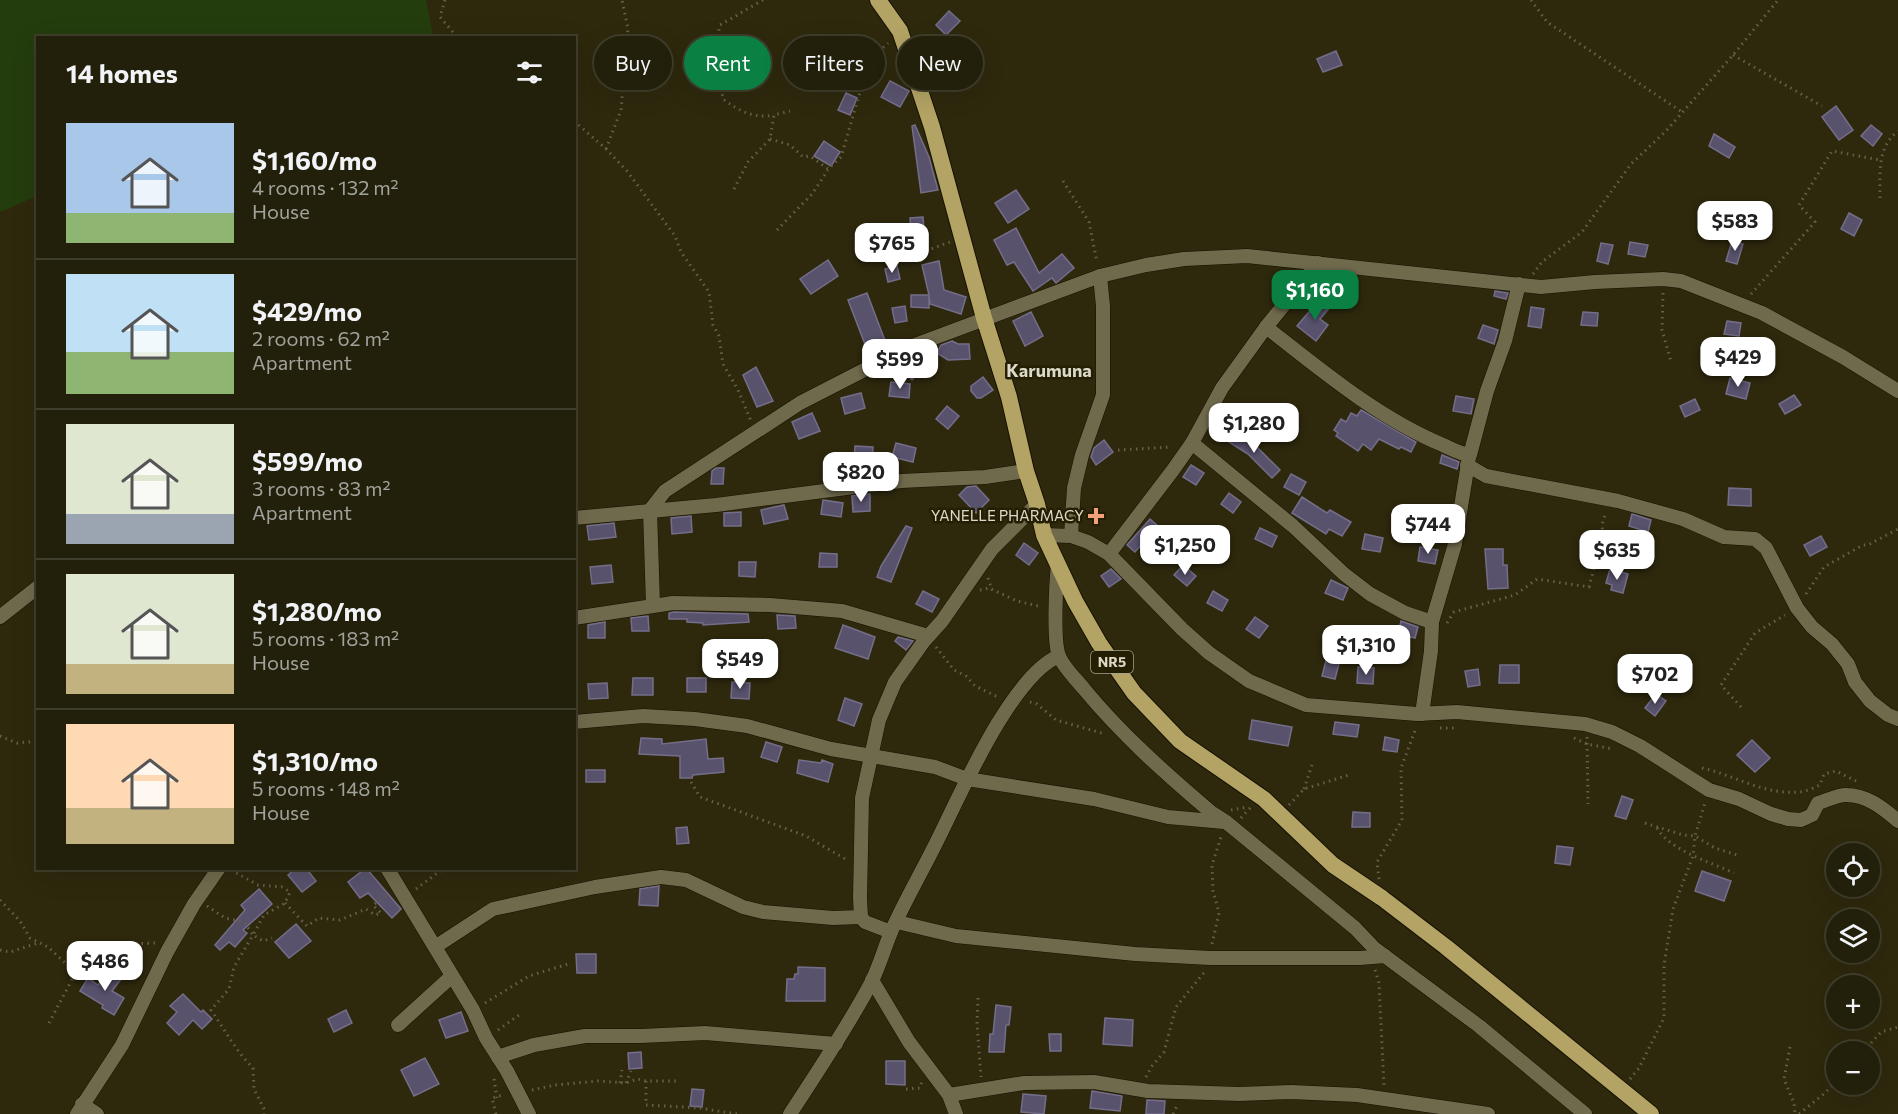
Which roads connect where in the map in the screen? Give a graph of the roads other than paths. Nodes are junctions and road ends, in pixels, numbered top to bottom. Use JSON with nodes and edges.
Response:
{"nodes":[{"id":1,"x":878,"y":0,"type":"edge"},
{"id":2,"x":1318,"y":263,"type":"junction"},
{"id":3,"x":1100,"y":276,"type":"junction"},
{"id":4,"x":1522,"y":284,"type":"junction"},
{"id":5,"x":984,"y":318,"type":"junction"},
{"id":6,"x":1266,"y":327,"type":"junction"},
{"id":7,"x":1898,"y":391,"type":"edge"},
{"id":8,"x":1190,"y":445,"type":"junction"},
{"id":9,"x":1468,"y":460,"type":"junction"},
{"id":10,"x":1026,"y":471,"type":"junction"},
{"id":11,"x":1037,"y":504,"type":"junction"},
{"id":12,"x":650,"y":510,"type":"junction"},
{"id":13,"x":576,"y":518,"type":"edge"},
{"id":14,"x":1044,"y":535,"type":"junction"},
{"id":15,"x":1071,"y":536,"type":"junction"},
{"id":16,"x":1108,"y":554,"type":"junction"},
{"id":17,"x":1059,"y":565,"type":"junction"},
{"id":18,"x":36,"y":589,"type":"edge"},
{"id":19,"x":653,"y":605,"type":"junction"},
{"id":20,"x":0,"y":617,"type":"edge"},
{"id":21,"x":576,"y":618,"type":"edge"},
{"id":22,"x":1432,"y":622,"type":"junction"},
{"id":23,"x":926,"y":638,"type":"junction"},
{"id":24,"x":1059,"y":656,"type":"junction"},
{"id":25,"x":1420,"y":714,"type":"junction"},
{"id":26,"x":1898,"y":719,"type":"edge"},
{"id":27,"x":576,"y":722,"type":"edge"},
{"id":28,"x":873,"y":756,"type":"junction"},
{"id":29,"x":967,"y":779,"type":"junction"},
{"id":30,"x":1898,"y":821,"type":"edge"},
{"id":31,"x":1229,"y":825,"type":"junction"},
{"id":32,"x":218,"y":870,"type":"edge"},
{"id":33,"x":388,"y":870,"type":"edge"},
{"id":34,"x":861,"y":917,"type":"junction"},
{"id":35,"x":894,"y":927,"type":"junction"},
{"id":36,"x":435,"y":947,"type":"junction"},
{"id":37,"x":1385,"y":956,"type":"junction"},
{"id":38,"x":452,"y":976,"type":"junction"},
{"id":39,"x":872,"y":980,"type":"junction"},
{"id":40,"x":398,"y":1025,"type":"dead end"},
{"id":41,"x":836,"y":1044,"type":"junction"},
{"id":42,"x":498,"y":1057,"type":"junction"},
{"id":43,"x":949,"y":1095,"type":"junction"},
{"id":44,"x":79,"y":1109,"type":"edge"},
{"id":45,"x":97,"y":1114,"type":"edge"},
{"id":46,"x":529,"y":1114,"type":"edge"},
{"id":47,"x":790,"y":1114,"type":"edge"},
{"id":48,"x":956,"y":1114,"type":"edge"},
{"id":49,"x":1488,"y":1114,"type":"edge"},
{"id":50,"x":1585,"y":1114,"type":"edge"},
{"id":51,"x":1651,"y":1114,"type":"edge"}],
"edges":[{"from":1,"to":5,"type":"highway","number":"NR5"},
{"from":2,"to":3,"type":"street"},
{"from":2,"to":4,"type":"street"},
{"from":2,"to":6,"type":"street"},
{"from":3,"to":5,"type":"street"},
{"from":3,"to":15,"type":"street"},
{"from":4,"to":7,"type":"street"},
{"from":4,"to":9,"type":"street"},
{"from":5,"to":10,"type":"highway","number":"NR5"},
{"from":5,"to":12,"type":"street"},
{"from":6,"to":8,"type":"street"},
{"from":6,"to":9,"type":"street"},
{"from":8,"to":16,"type":"street"},
{"from":8,"to":22,"type":"street"},
{"from":9,"to":22,"type":"street"},
{"from":9,"to":26,"type":"street"},
{"from":10,"to":11,"type":"highway","number":"NR5"},
{"from":10,"to":12,"type":"street"},
{"from":11,"to":14,"type":"highway","number":"NR5"},
{"from":11,"to":23,"type":"street"},
{"from":12,"to":13,"type":"street"},
{"from":12,"to":19,"type":"street"},
{"from":14,"to":15,"type":"street"},
{"from":14,"to":17,"type":"highway","number":"NR5"},
{"from":15,"to":16,"type":"street"},
{"from":16,"to":25,"type":"street"},
{"from":17,"to":24,"type":"street"},
{"from":17,"to":51,"type":"highway","number":"NR5"},
{"from":18,"to":20,"type":"street"},
{"from":19,"to":21,"type":"street"},
{"from":19,"to":23,"type":"street"},
{"from":22,"to":25,"type":"street"},
{"from":23,"to":28,"type":"street"},
{"from":24,"to":29,"type":"street"},
{"from":24,"to":31,"type":"street"},
{"from":25,"to":30,"type":"street"},
{"from":27,"to":28,"type":"street"},
{"from":28,"to":29,"type":"street"},
{"from":28,"to":34,"type":"street"},
{"from":29,"to":31,"type":"street"},
{"from":29,"to":35,"type":"street"},
{"from":31,"to":37,"type":"street"},
{"from":32,"to":44,"type":"street"},
{"from":33,"to":36,"type":"street"},
{"from":34,"to":35,"type":"street"},
{"from":34,"to":36,"type":"street"},
{"from":35,"to":37,"type":"street"},
{"from":35,"to":39,"type":"street"},
{"from":36,"to":38,"type":"street"},
{"from":37,"to":50,"type":"street"},
{"from":38,"to":40,"type":"street"},
{"from":38,"to":42,"type":"street"},
{"from":39,"to":41,"type":"street"},
{"from":39,"to":43,"type":"street"},
{"from":41,"to":42,"type":"street"},
{"from":41,"to":47,"type":"street"},
{"from":42,"to":46,"type":"street"},
{"from":43,"to":48,"type":"street"},
{"from":43,"to":49,"type":"street"},
{"from":44,"to":45,"type":"street"}]}
